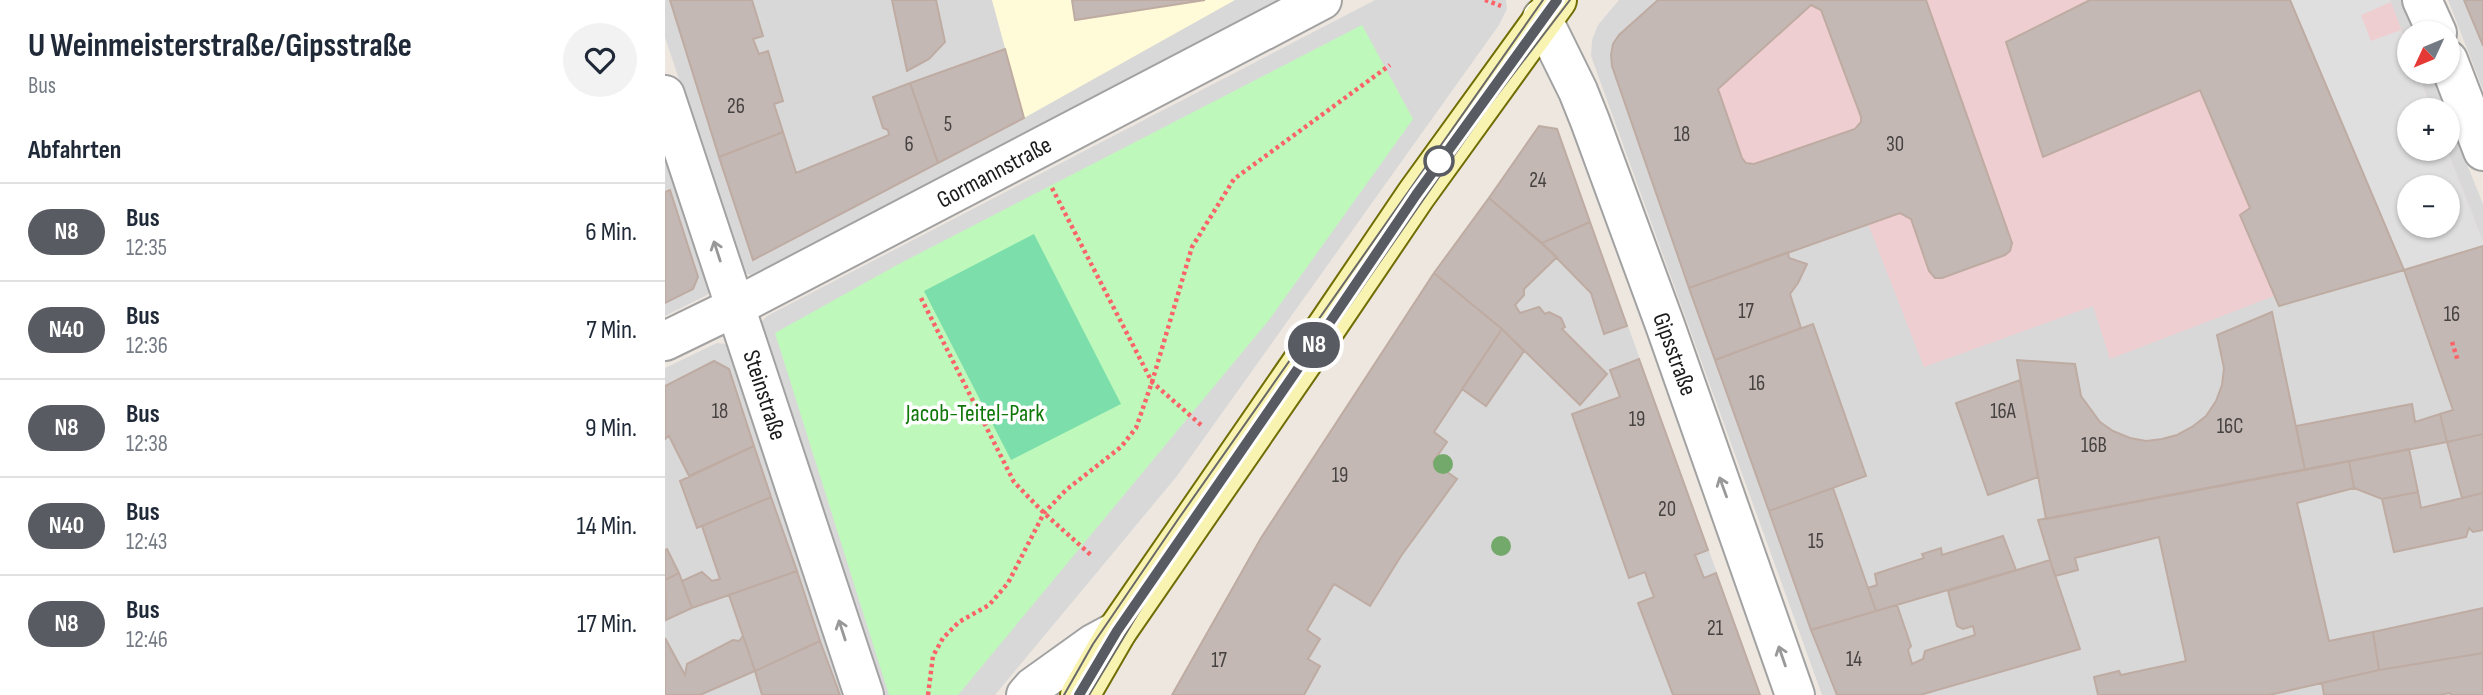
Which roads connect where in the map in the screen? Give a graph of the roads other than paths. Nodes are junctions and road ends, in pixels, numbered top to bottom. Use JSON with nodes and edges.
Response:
{"nodes":[{"id":1,"x":1322,"y":0,"type":"edge"},
{"id":2,"x":2422,"y":0,"type":"edge"},
{"id":3,"x":1546,"y":6,"type":"edge"},
{"id":4,"x":2432,"y":21,"type":"edge"},
{"id":5,"x":2457,"y":84,"type":"edge"},
{"id":6,"x":665,"y":95,"type":"edge"},
{"id":7,"x":2483,"y":151,"type":"edge"},
{"id":8,"x":735,"y":307,"type":"junction"},
{"id":9,"x":665,"y":341,"type":"edge"},
{"id":10,"x":1117,"y":631,"type":"junction"},
{"id":11,"x":864,"y":695,"type":"edge"},
{"id":12,"x":1026,"y":695,"type":"edge"},
{"id":13,"x":1080,"y":695,"type":"edge"},
{"id":14,"x":1795,"y":695,"type":"edge"}],
"edges":[{"from":1,"to":8,"type":"street","name":"Gormannstraße"},
{"from":2,"to":4,"type":"street"},
{"from":3,"to":10,"type":"street"},
{"from":14,"to":3,"type":"street","name":"Gipsstraße","one_way":true},
{"from":5,"to":7,"type":"street"},
{"from":8,"to":6,"type":"street","name":"Steinstraße","one_way":true},
{"from":8,"to":9,"type":"street","name":"Gormannstraße"},
{"from":11,"to":8,"type":"street","name":"Steinstraße","one_way":true},
{"from":10,"to":12,"type":"street"},
{"from":10,"to":13,"type":"street"}]}
